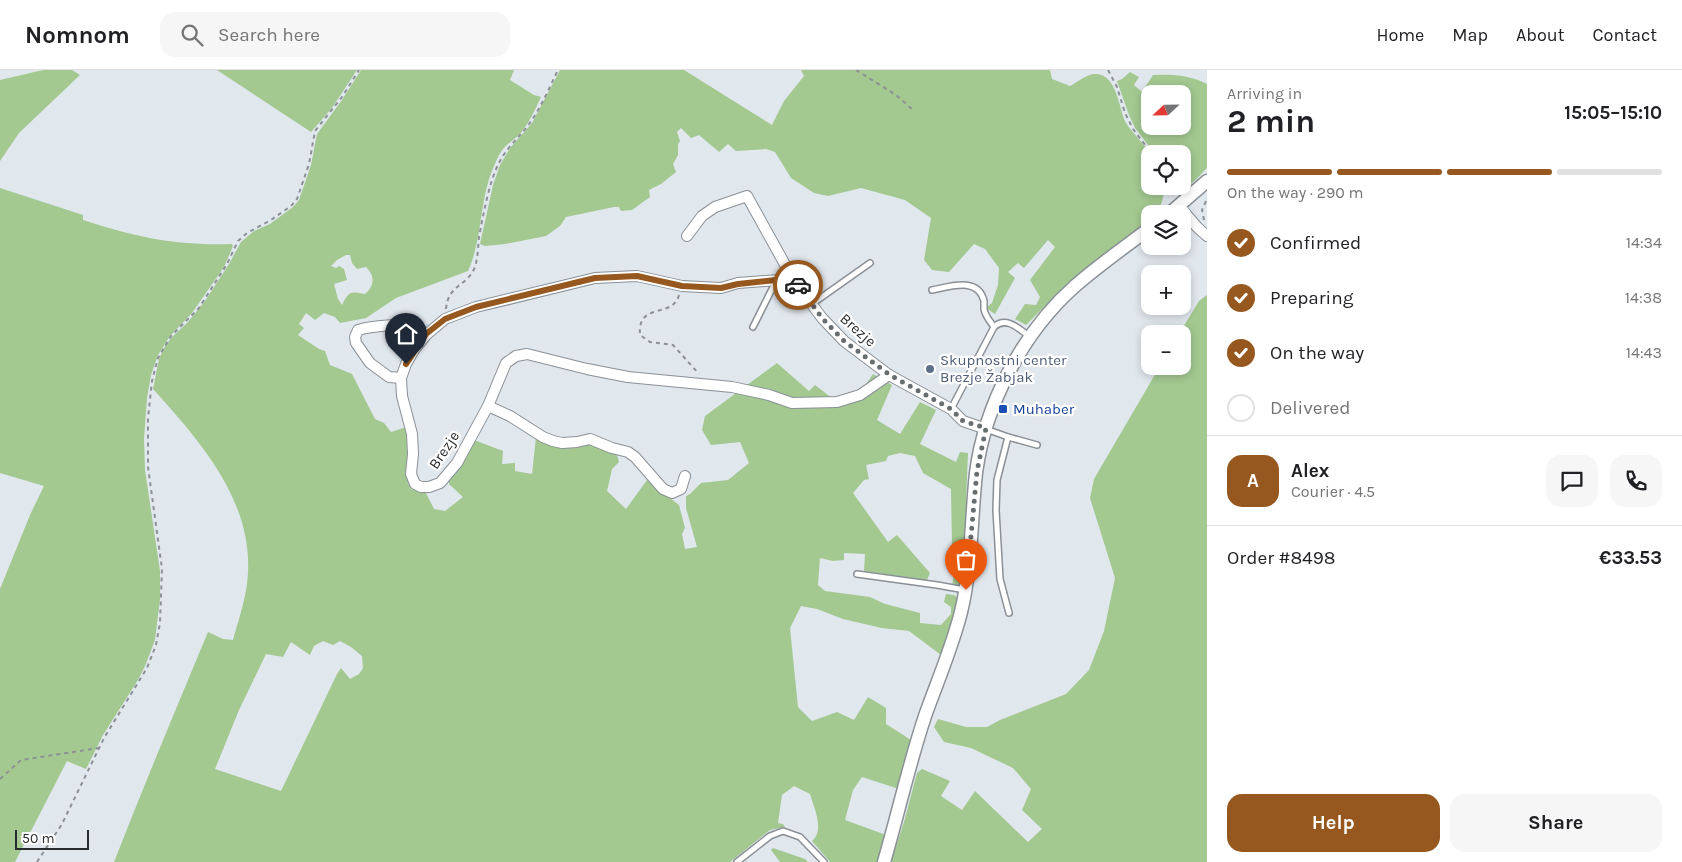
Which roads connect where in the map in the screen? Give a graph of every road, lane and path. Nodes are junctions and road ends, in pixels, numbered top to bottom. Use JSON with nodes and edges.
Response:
{"nodes":[{"id":1,"x":358,"y":70,"type":"edge"},
{"id":2,"x":558,"y":70,"type":"edge"},
{"id":3,"x":856,"y":70,"type":"edge"},
{"id":4,"x":1108,"y":70,"type":"edge"},
{"id":5,"x":913,"y":110,"type":"dead end"},
{"id":6,"x":1145,"y":145,"type":"edge"},
{"id":7,"x":1207,"y":181,"type":"edge"},
{"id":8,"x":1207,"y":199,"type":"edge"},
{"id":9,"x":1180,"y":205,"type":"edge"},
{"id":10,"x":1204,"y":221,"type":"dead end"},
{"id":11,"x":1191,"y":223,"type":"edge"},
{"id":12,"x":1141,"y":235,"type":"edge"},
{"id":13,"x":687,"y":236,"type":"dead end"},
{"id":14,"x":1207,"y":236,"type":"edge"},
{"id":15,"x":870,"y":263,"type":"dead end"},
{"id":16,"x":794,"y":278,"type":"junction"},
{"id":17,"x":776,"y":281,"type":"junction"},
{"id":18,"x":682,"y":286,"type":"junction"},
{"id":19,"x":932,"y":290,"type":"dead end"},
{"id":20,"x":812,"y":304,"type":"junction"},
{"id":21,"x":445,"y":319,"type":"junction"},
{"id":22,"x":753,"y":327,"type":"dead end"},
{"id":23,"x":994,"y":327,"type":"junction"},
{"id":24,"x":426,"y":334,"type":"junction"},
{"id":25,"x":1029,"y":336,"type":"junction"},
{"id":26,"x":890,"y":375,"type":"junction"},
{"id":27,"x":401,"y":378,"type":"junction"},
{"id":28,"x":708,"y":385,"type":"junction"},
{"id":29,"x":488,"y":406,"type":"junction"},
{"id":30,"x":951,"y":409,"type":"junction"},
{"id":31,"x":986,"y":428,"type":"junction"},
{"id":32,"x":1008,"y":437,"type":"junction"},
{"id":33,"x":1036,"y":446,"type":"dead end"},
{"id":34,"x":685,"y":476,"type":"dead end"},
{"id":35,"x":857,"y":574,"type":"dead end"},
{"id":36,"x":966,"y":590,"type":"junction"},
{"id":37,"x":1009,"y":613,"type":"dead end"},
{"id":38,"x":98,"y":748,"type":"junction"},
{"id":39,"x":0,"y":779,"type":"edge"},
{"id":40,"x":37,"y":862,"type":"edge"},
{"id":41,"x":737,"y":862,"type":"edge"},
{"id":42,"x":824,"y":862,"type":"edge"},
{"id":43,"x":884,"y":862,"type":"edge"}],
"edges":[{"from":1,"to":38,"type":"path"},
{"from":2,"to":21,"type":"path"},
{"from":3,"to":5,"type":"path"},
{"from":4,"to":6,"type":"path"},
{"from":7,"to":9,"type":"street"},
{"from":8,"to":10,"type":"path"},
{"from":11,"to":14,"type":"street"},
{"from":12,"to":25,"type":"street"},
{"from":13,"to":16,"type":"street","name":"Brezje"},
{"from":15,"to":20,"type":"lane"},
{"from":16,"to":17,"type":"street"},
{"from":16,"to":20,"type":"street","name":"Brezje"},
{"from":17,"to":18,"type":"street"},
{"from":17,"to":22,"type":"lane"},
{"from":18,"to":21,"type":"street"},
{"from":18,"to":28,"type":"path"},
{"from":19,"to":23,"type":"lane"},
{"from":20,"to":26,"type":"street","name":"Brezje"},
{"from":21,"to":24,"type":"street"},
{"from":23,"to":25,"type":"lane"},
{"from":23,"to":30,"type":"lane"},
{"from":24,"to":27,"type":"street"},
{"from":24,"to":27,"type":"street"},
{"from":25,"to":31,"type":"street"},
{"from":26,"to":28,"type":"street","name":"Brezje"},
{"from":26,"to":30,"type":"street","name":"Brezje"},
{"from":27,"to":29,"type":"street","name":"Brezje"},
{"from":28,"to":29,"type":"street","name":"Brezje"},
{"from":29,"to":34,"type":"street"},
{"from":30,"to":31,"type":"street","name":"Brezje"},
{"from":31,"to":32,"type":"lane"},
{"from":31,"to":36,"type":"street"},
{"from":32,"to":33,"type":"lane"},
{"from":32,"to":37,"type":"lane"},
{"from":35,"to":36,"type":"lane"},
{"from":36,"to":43,"type":"street"},
{"from":38,"to":39,"type":"path"},
{"from":38,"to":40,"type":"path"},
{"from":41,"to":42,"type":"lane"}]}
